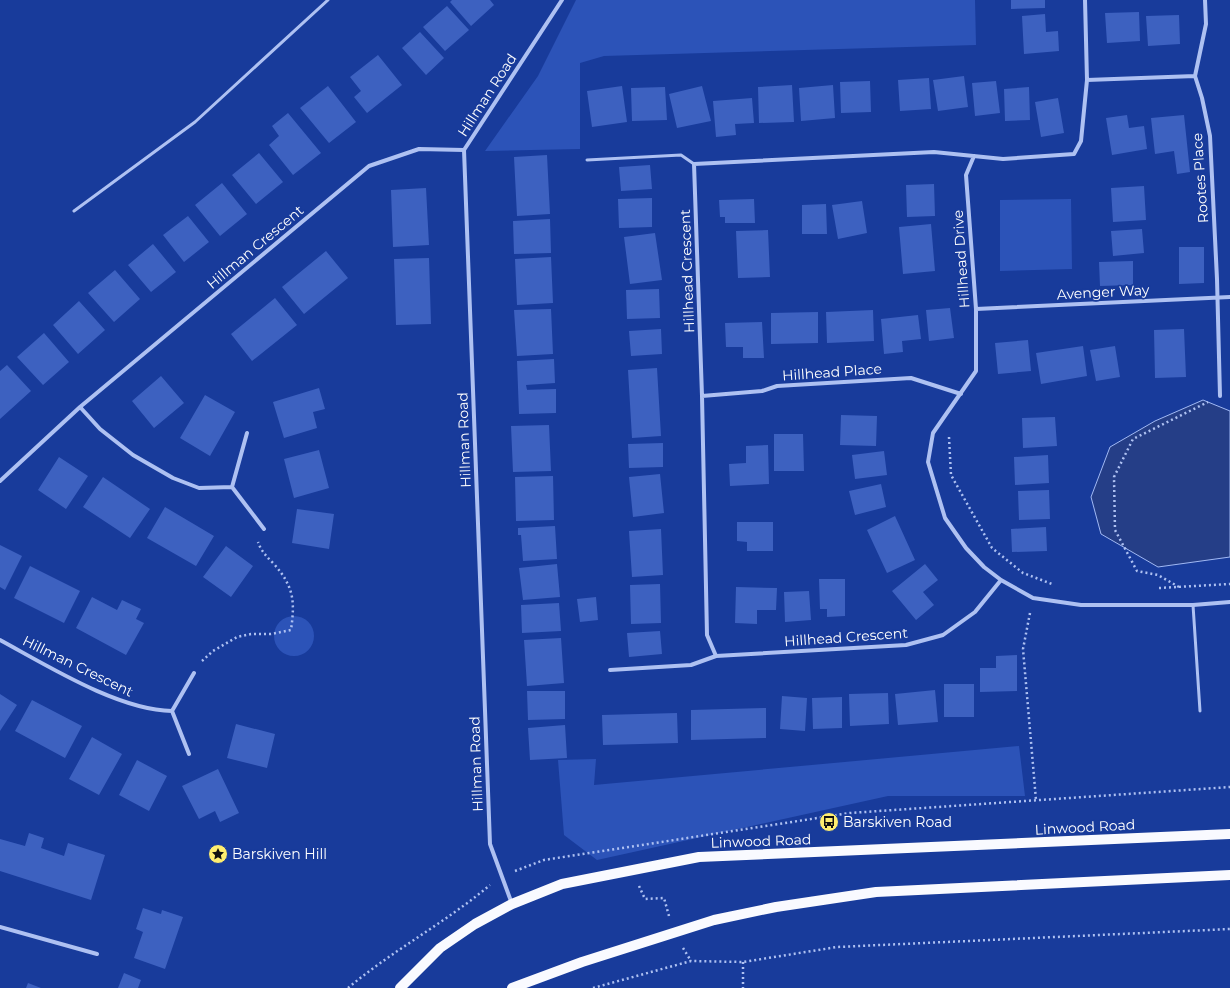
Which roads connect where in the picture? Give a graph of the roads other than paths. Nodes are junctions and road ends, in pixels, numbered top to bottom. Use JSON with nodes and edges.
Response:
{"nodes":[{"id":1,"x":328,"y":0,"type":"edge"},
{"id":2,"x":562,"y":0,"type":"edge"},
{"id":3,"x":1085,"y":0,"type":"edge"},
{"id":4,"x":1205,"y":0,"type":"edge"},
{"id":5,"x":1195,"y":76,"type":"junction"},
{"id":6,"x":1088,"y":80,"type":"junction"},
{"id":7,"x":464,"y":150,"type":"junction"},
{"id":8,"x":974,"y":156,"type":"junction"},
{"id":9,"x":587,"y":160,"type":"dead end"},
{"id":10,"x":694,"y":164,"type":"junction"},
{"id":11,"x":74,"y":211,"type":"dead end"},
{"id":12,"x":1218,"y":298,"type":"junction"},
{"id":13,"x":1230,"y":298,"type":"edge"},
{"id":14,"x":976,"y":309,"type":"junction"},
{"id":15,"x":961,"y":394,"type":"junction"},
{"id":16,"x":702,"y":396,"type":"junction"},
{"id":17,"x":1220,"y":396,"type":"road end"},
{"id":18,"x":80,"y":407,"type":"junction"},
{"id":19,"x":247,"y":433,"type":"dead end"},
{"id":20,"x":0,"y":481,"type":"edge"},
{"id":21,"x":232,"y":487,"type":"junction"},
{"id":22,"x":264,"y":529,"type":"road end"},
{"id":23,"x":1001,"y":580,"type":"junction"},
{"id":24,"x":1230,"y":602,"type":"edge"},
{"id":25,"x":1193,"y":605,"type":"junction"},
{"id":26,"x":0,"y":640,"type":"edge"},
{"id":27,"x":716,"y":656,"type":"junction"},
{"id":28,"x":610,"y":670,"type":"dead end"},
{"id":29,"x":194,"y":673,"type":"road end"},
{"id":30,"x":172,"y":711,"type":"junction"},
{"id":31,"x":1200,"y":711,"type":"dead end"},
{"id":32,"x":189,"y":754,"type":"dead end"},
{"id":33,"x":1230,"y":834,"type":"edge"},
{"id":34,"x":1230,"y":875,"type":"edge"},
{"id":35,"x":512,"y":904,"type":"junction"},
{"id":36,"x":0,"y":927,"type":"edge"},
{"id":37,"x":97,"y":954,"type":"dead end"},
{"id":38,"x":400,"y":988,"type":"edge"},
{"id":39,"x":512,"y":988,"type":"edge"}],
"edges":[{"from":1,"to":11,"type":"lane"},
{"from":2,"to":7,"type":"street","name":"Hillman Road"},
{"from":3,"to":6,"type":"street"},
{"from":4,"to":5,"type":"street","name":"Rootes Place"},
{"from":5,"to":6,"type":"street"},
{"from":5,"to":12,"type":"street","name":"Rootes Place"},
{"from":6,"to":8,"type":"street"},
{"from":7,"to":18,"type":"street","name":"Hillman Crescent"},
{"from":7,"to":35,"type":"street","name":"Hillman Road"},
{"from":8,"to":10,"type":"street"},
{"from":8,"to":14,"type":"street","name":"Hillhead Drive"},
{"from":9,"to":10,"type":"lane"},
{"from":10,"to":16,"type":"street","name":"Hillhead Crescent"},
{"from":12,"to":13,"type":"street","name":"Avenger Way"},
{"from":12,"to":14,"type":"street","name":"Avenger Way"},
{"from":12,"to":17,"type":"street","name":"Rootes Place"},
{"from":14,"to":15,"type":"street","name":"Hillhead Drive"},
{"from":15,"to":16,"type":"street","name":"Hillhead Place"},
{"from":15,"to":23,"type":"street","name":"Hillhead Drive"},
{"from":16,"to":27,"type":"street","name":"Hillhead Crescent"},
{"from":18,"to":20,"type":"street","name":"Hillman Crescent"},
{"from":18,"to":21,"type":"street"},
{"from":19,"to":21,"type":"street"},
{"from":21,"to":22,"type":"street"},
{"from":23,"to":25,"type":"street","name":"Hillhead Drive"},
{"from":23,"to":27,"type":"street","name":"Hillhead Crescent"},
{"from":24,"to":25,"type":"street"},
{"from":25,"to":31,"type":"lane"},
{"from":26,"to":30,"type":"street","name":"Hillman Crescent"},
{"from":27,"to":28,"type":"street","name":"Hillhead Crescent"},
{"from":29,"to":30,"type":"street"},
{"from":30,"to":32,"type":"street"},
{"from":33,"to":35,"type":"main road","name":"Linwood Road"},
{"from":34,"to":39,"type":"main road"},
{"from":35,"to":38,"type":"main road","name":"Linwood Road"},
{"from":36,"to":37,"type":"street"}]}
